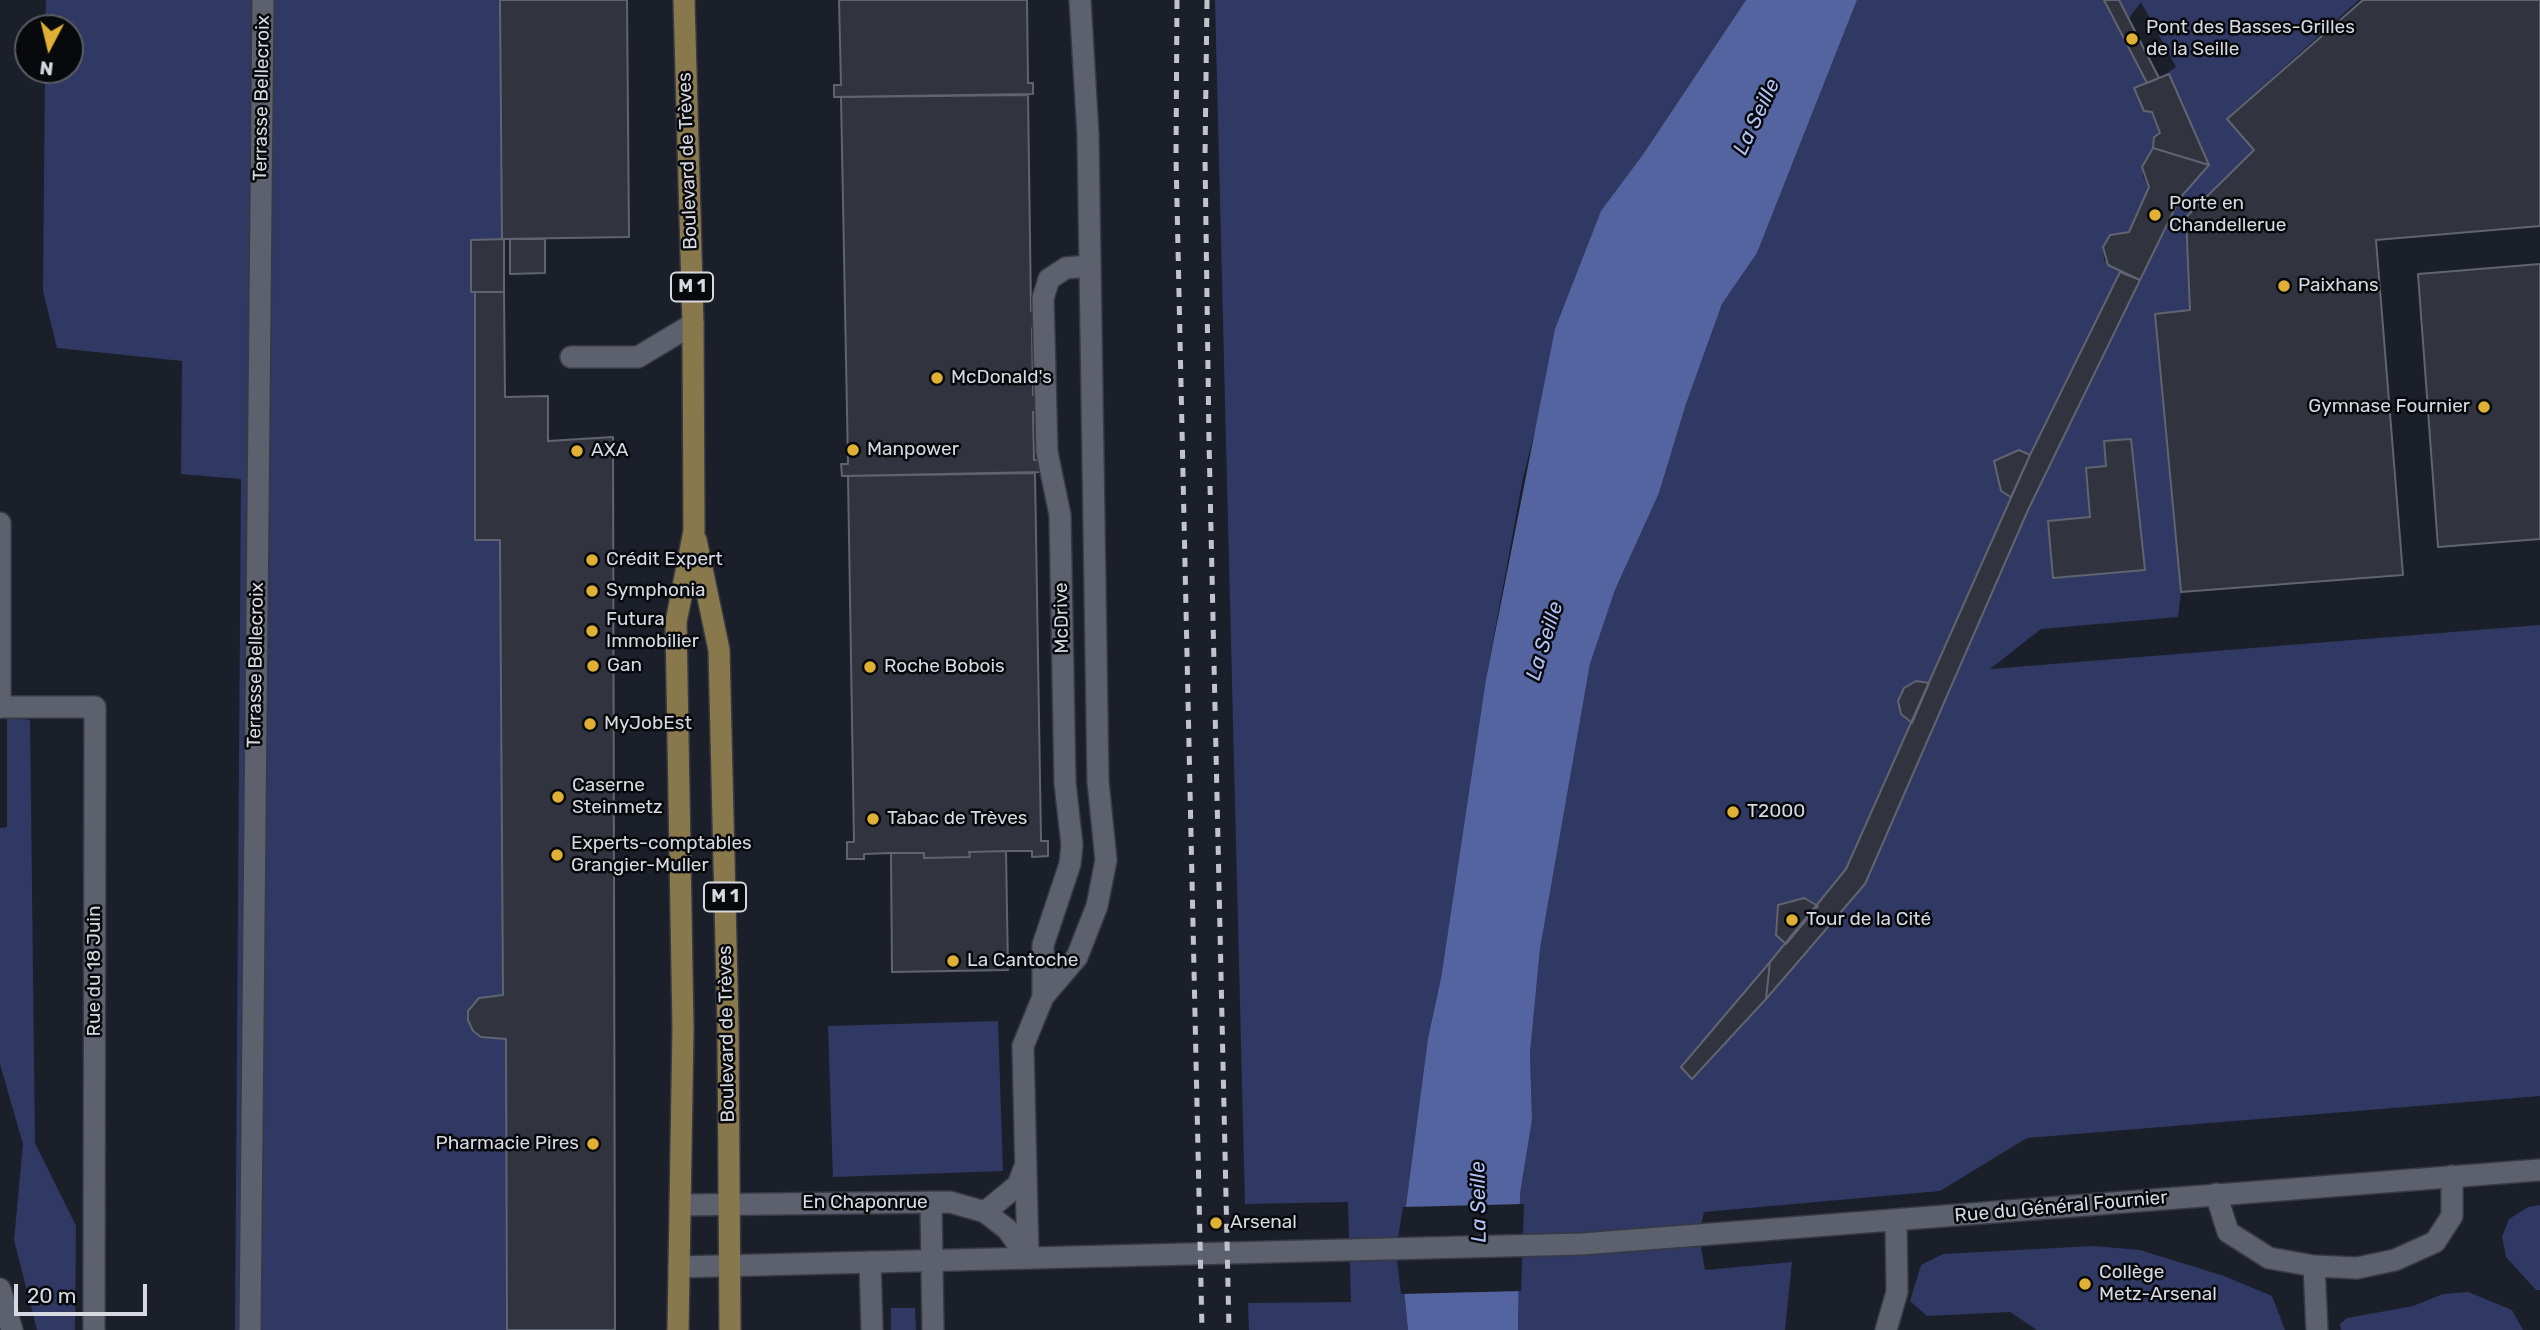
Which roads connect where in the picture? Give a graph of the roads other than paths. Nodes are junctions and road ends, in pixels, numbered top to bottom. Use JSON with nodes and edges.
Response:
{"nodes":[{"id":1,"x":263,"y":0,"type":"edge"},
{"id":2,"x":684,"y":0,"type":"edge"},
{"id":3,"x":1080,"y":0,"type":"edge"},
{"id":4,"x":1089,"y":266,"type":"junction"},
{"id":5,"x":693,"y":324,"type":"junction"},
{"id":6,"x":571,"y":357,"type":"dead end"},
{"id":7,"x":0,"y":523,"type":"edge"},
{"id":8,"x":694,"y":531,"type":"junction"},
{"id":9,"x":0,"y":707,"type":"edge"},
{"id":10,"x":1044,"y":997,"type":"junction"},
{"id":11,"x":1024,"y":1169,"type":"junction"},
{"id":12,"x":2540,"y":1170,"type":"edge"},
{"id":13,"x":2452,"y":1176,"type":"junction"},
{"id":14,"x":2216,"y":1195,"type":"junction"},
{"id":15,"x":931,"y":1202,"type":"junction"},
{"id":16,"x":730,"y":1204,"type":"junction"},
{"id":17,"x":680,"y":1205,"type":"junction"},
{"id":18,"x":985,"y":1212,"type":"junction"},
{"id":19,"x":1896,"y":1220,"type":"junction"},
{"id":20,"x":1028,"y":1258,"type":"junction"},
{"id":21,"x":933,"y":1260,"type":"junction"},
{"id":22,"x":870,"y":1262,"type":"junction"},
{"id":23,"x":730,"y":1266,"type":"junction"},
{"id":24,"x":2314,"y":1266,"type":"junction"},
{"id":25,"x":679,"y":1267,"type":"junction"},
{"id":26,"x":0,"y":1289,"type":"edge"},
{"id":27,"x":12,"y":1330,"type":"edge"},
{"id":28,"x":94,"y":1330,"type":"edge"},
{"id":29,"x":250,"y":1330,"type":"edge"},
{"id":30,"x":678,"y":1330,"type":"edge"},
{"id":31,"x":730,"y":1330,"type":"edge"},
{"id":32,"x":872,"y":1330,"type":"edge"},
{"id":33,"x":933,"y":1330,"type":"edge"},
{"id":34,"x":1886,"y":1330,"type":"edge"},
{"id":35,"x":2317,"y":1330,"type":"edge"}],
"edges":[{"from":1,"to":29,"type":"street","name":"Terrasse Bellecroix"},
{"from":2,"to":5,"type":"main road","name":"Boulevard de Trèves","number":"M 1"},
{"from":3,"to":4,"type":"street"},
{"from":4,"to":10,"type":"street"},
{"from":4,"to":10,"type":"street","name":"McDrive"},
{"from":5,"to":6,"type":"street"},
{"from":5,"to":8,"type":"main road","name":"Boulevard de Trèves","number":"M 1"},
{"from":7,"to":9,"type":"street"},
{"from":8,"to":16,"type":"main road","name":"Boulevard de Trèves","number":"M 1"},
{"from":8,"to":17,"type":"main road","name":"Boulevard de Trèves","number":"M 1"},
{"from":9,"to":28,"type":"street","name":"Rue du 18 Juin"},
{"from":10,"to":11,"type":"street"},
{"from":11,"to":18,"type":"street"},
{"from":11,"to":20,"type":"street"},
{"from":12,"to":13,"type":"street","name":"Rue du Général Fournier"},
{"from":13,"to":14,"type":"street","name":"Rue du Général Fournier"},
{"from":13,"to":24,"type":"street"},
{"from":14,"to":19,"type":"street","name":"Rue du Général Fournier"},
{"from":14,"to":24,"type":"street"},
{"from":15,"to":16,"type":"street","name":"En Chaponrue"},
{"from":15,"to":18,"type":"street","name":"En Chaponrue"},
{"from":15,"to":21,"type":"street"},
{"from":16,"to":17,"type":"street","name":"En Chaponrue"},
{"from":16,"to":23,"type":"main road","name":"Boulevard de Trèves","number":"M 1"},
{"from":17,"to":25,"type":"main road","name":"Boulevard de Trèves","number":"M 1"},
{"from":18,"to":20,"type":"street","name":"En Chaponrue"},
{"from":19,"to":20,"type":"street","name":"Rue du Général Fournier"},
{"from":19,"to":34,"type":"street"},
{"from":20,"to":21,"type":"street"},
{"from":21,"to":22,"type":"street"},
{"from":21,"to":33,"type":"street"},
{"from":22,"to":23,"type":"street"},
{"from":22,"to":32,"type":"street"},
{"from":23,"to":25,"type":"street"},
{"from":23,"to":31,"type":"main road","name":"Boulevard de Trèves","number":"M 1"},
{"from":24,"to":35,"type":"street"},
{"from":25,"to":30,"type":"main road","name":"Boulevard de Trèves","number":"M 1"},
{"from":26,"to":27,"type":"street"}]}
